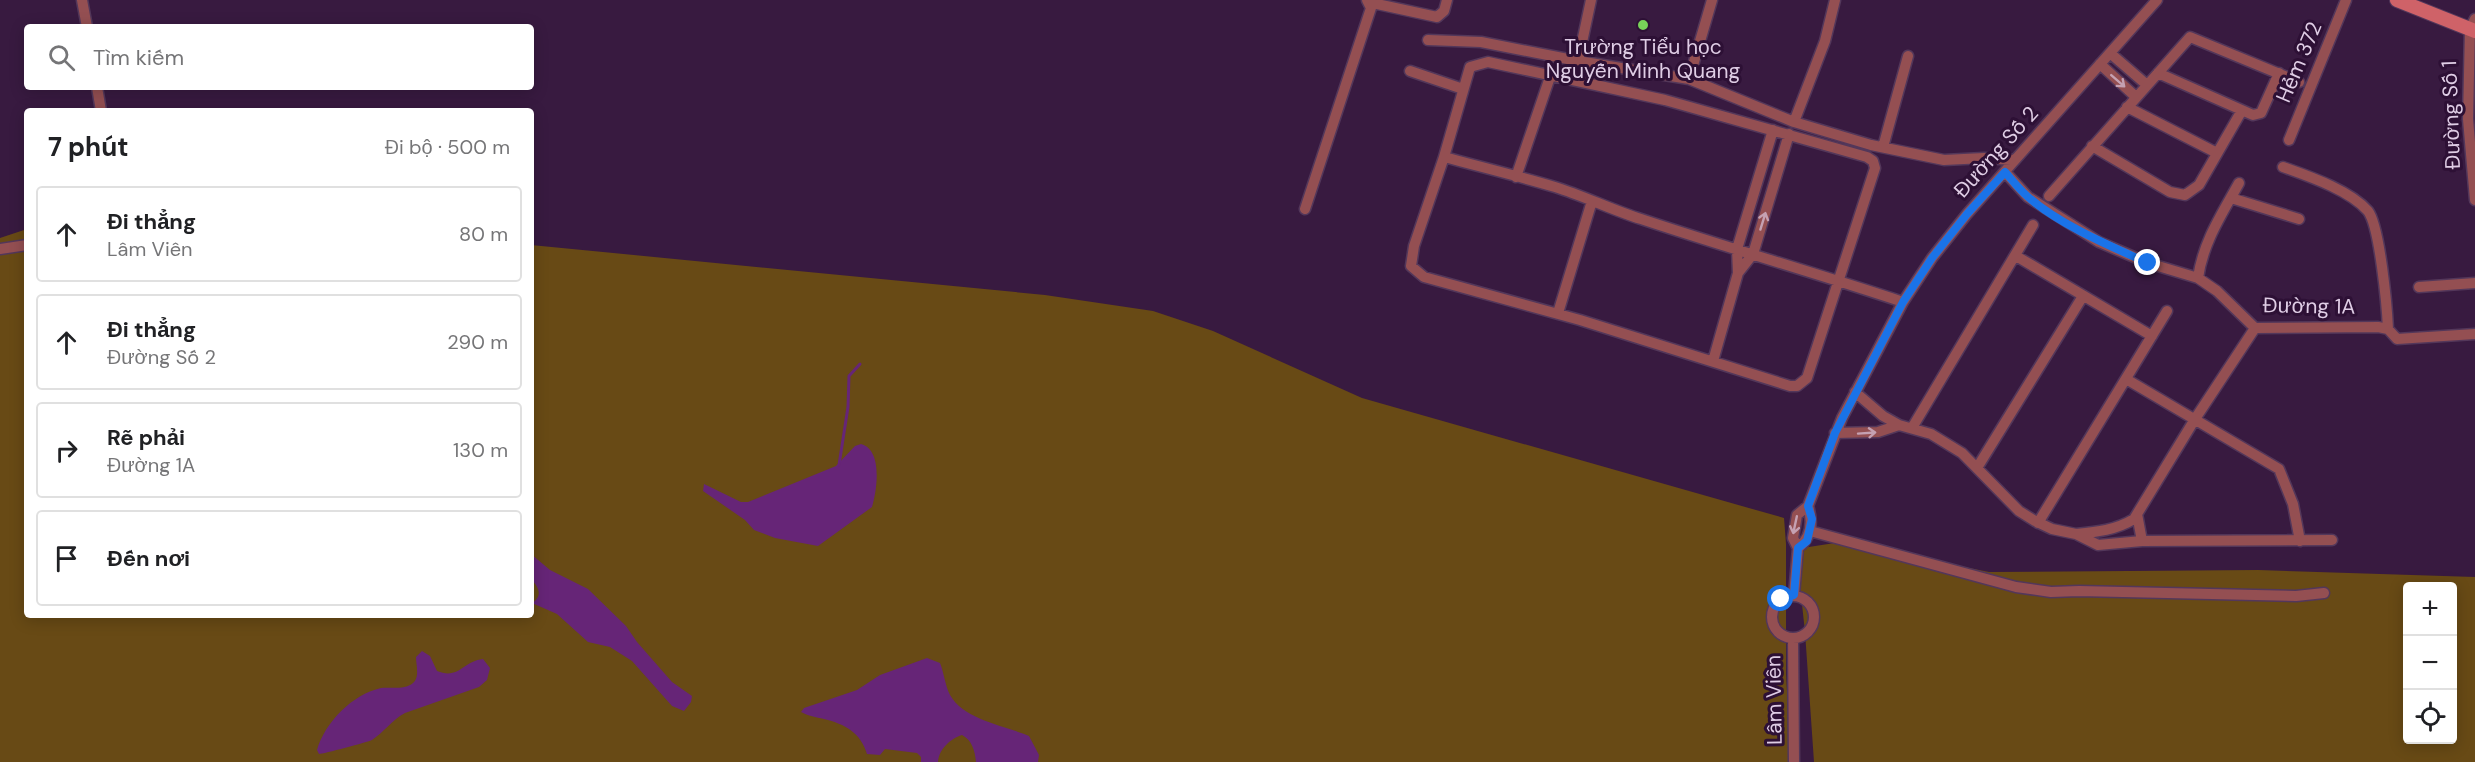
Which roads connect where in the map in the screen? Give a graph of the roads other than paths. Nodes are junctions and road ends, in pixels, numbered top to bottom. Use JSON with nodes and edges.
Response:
{"nodes":[{"id":1,"x":82,"y":0,"type":"edge"},
{"id":2,"x":1447,"y":0,"type":"edge"},
{"id":3,"x":1591,"y":0,"type":"edge"},
{"id":4,"x":1712,"y":0,"type":"edge"},
{"id":5,"x":1835,"y":0,"type":"edge"},
{"id":6,"x":2157,"y":0,"type":"edge"},
{"id":7,"x":2346,"y":0,"type":"edge"},
{"id":8,"x":2397,"y":0,"type":"edge"},
{"id":9,"x":1368,"y":1,"type":"edge"},
{"id":10,"x":86,"y":24,"type":"edge"},
{"id":11,"x":2473,"y":26,"type":"edge"},
{"id":12,"x":1428,"y":40,"type":"dead end"},
{"id":13,"x":2110,"y":53,"type":"junction"},
{"id":14,"x":1908,"y":56,"type":"dead end"},
{"id":15,"x":1578,"y":62,"type":"junction"},
{"id":16,"x":2100,"y":64,"type":"junction"},
{"id":17,"x":1410,"y":71,"type":"dead end"},
{"id":18,"x":2158,"y":73,"type":"junction"},
{"id":19,"x":2279,"y":73,"type":"junction"},
{"id":20,"x":1550,"y":77,"type":"junction"},
{"id":21,"x":1689,"y":80,"type":"junction"},
{"id":22,"x":2300,"y":82,"type":"dead end"},
{"id":23,"x":2147,"y":85,"type":"junction"},
{"id":24,"x":1463,"y":89,"type":"junction"},
{"id":25,"x":98,"y":90,"type":"edge"},
{"id":26,"x":2136,"y":97,"type":"junction"},
{"id":27,"x":2127,"y":107,"type":"junction"},
{"id":28,"x":100,"y":108,"type":"edge"},
{"id":29,"x":2241,"y":112,"type":"junction"},
{"id":30,"x":1794,"y":122,"type":"junction"},
{"id":31,"x":1773,"y":130,"type":"junction"},
{"id":32,"x":1789,"y":134,"type":"junction"},
{"id":33,"x":2289,"y":140,"type":"dead end"},
{"id":34,"x":2092,"y":146,"type":"junction"},
{"id":35,"x":1883,"y":147,"type":"junction"},
{"id":36,"x":2217,"y":153,"type":"junction"},
{"id":37,"x":1444,"y":157,"type":"junction"},
{"id":38,"x":2015,"y":160,"type":"junction"},
{"id":39,"x":2283,"y":167,"type":"dead end"},
{"id":40,"x":2005,"y":172,"type":"junction"},
{"id":41,"x":1516,"y":177,"type":"junction"},
{"id":42,"x":2239,"y":183,"type":"dead end"},
{"id":43,"x":2049,"y":196,"type":"dead end"},
{"id":44,"x":2231,"y":198,"type":"junction"},
{"id":45,"x":2475,"y":200,"type":"edge"},
{"id":46,"x":1592,"y":201,"type":"junction"},
{"id":47,"x":1305,"y":209,"type":"dead end"},
{"id":48,"x":2299,"y":219,"type":"dead end"},
{"id":49,"x":2033,"y":225,"type":"dead end"},
{"id":50,"x":24,"y":245,"type":"edge"},
{"id":51,"x":0,"y":249,"type":"edge"},
{"id":52,"x":1737,"y":249,"type":"junction"},
{"id":53,"x":1753,"y":254,"type":"junction"},
{"id":54,"x":2016,"y":256,"type":"junction"},
{"id":55,"x":1738,"y":273,"type":"junction"},
{"id":56,"x":2198,"y":278,"type":"junction"},
{"id":57,"x":1837,"y":281,"type":"junction"},
{"id":58,"x":2475,"y":282,"type":"edge"},
{"id":59,"x":2419,"y":287,"type":"dead end"},
{"id":60,"x":2083,"y":296,"type":"junction"},
{"id":61,"x":1903,"y":302,"type":"junction"},
{"id":62,"x":2167,"y":311,"type":"dead end"},
{"id":63,"x":1558,"y":313,"type":"junction"},
{"id":64,"x":2255,"y":328,"type":"junction"},
{"id":65,"x":2388,"y":328,"type":"junction"},
{"id":66,"x":2475,"y":334,"type":"edge"},
{"id":67,"x":2152,"y":336,"type":"junction"},
{"id":68,"x":1713,"y":362,"type":"junction"},
{"id":69,"x":2126,"y":379,"type":"junction"},
{"id":70,"x":1855,"y":392,"type":"junction"},
{"id":71,"x":2195,"y":419,"type":"junction"},
{"id":72,"x":1899,"y":425,"type":"junction"},
{"id":73,"x":1912,"y":428,"type":"junction"},
{"id":74,"x":1835,"y":433,"type":"junction"},
{"id":75,"x":1977,"y":468,"type":"junction"},
{"id":76,"x":1808,"y":506,"type":"junction"},
{"id":77,"x":2137,"y":514,"type":"junction"},
{"id":78,"x":2038,"y":523,"type":"junction"},
{"id":79,"x":1810,"y":531,"type":"junction"},
{"id":80,"x":2076,"y":534,"type":"junction"},
{"id":81,"x":2332,"y":540,"type":"dead end"},
{"id":82,"x":2142,"y":541,"type":"junction"},
{"id":83,"x":2300,"y":541,"type":"junction"},
{"id":84,"x":1798,"y":548,"type":"junction"},
{"id":85,"x":2324,"y":594,"type":"dead end"},
{"id":86,"x":1794,"y":595,"type":"junction"},
{"id":87,"x":1793,"y":638,"type":"junction"},
{"id":88,"x":1794,"y":762,"type":"edge"}],
"edges":[{"from":1,"to":10,"type":"street"},
{"from":2,"to":9,"type":"street"},
{"from":3,"to":15,"type":"street"},
{"from":4,"to":21,"type":"street"},
{"from":5,"to":30,"type":"street"},
{"from":6,"to":13,"type":"street","name":"Đường Số 2"},
{"from":7,"to":33,"type":"street","name":"Hẻm 372"},
{"from":8,"to":11,"type":"main road"},
{"from":9,"to":47,"type":"street"},
{"from":11,"to":45,"type":"street","name":"Đường Số 1"},
{"from":12,"to":15,"type":"street"},
{"from":13,"to":16,"type":"street","name":"Đường Số 2"},
{"from":13,"to":23,"type":"street"},
{"from":14,"to":35,"type":"street"},
{"from":15,"to":21,"type":"street"},
{"from":16,"to":26,"type":"street","one_way":true},
{"from":16,"to":38,"type":"street","name":"Đường Số 2"},
{"from":17,"to":24,"type":"street"},
{"from":18,"to":19,"type":"street"},
{"from":18,"to":23,"type":"street"},
{"from":18,"to":29,"type":"street"},
{"from":19,"to":22,"type":"street"},
{"from":19,"to":29,"type":"street"},
{"from":20,"to":24,"type":"street"},
{"from":20,"to":31,"type":"street"},
{"from":20,"to":41,"type":"street"},
{"from":21,"to":30,"type":"street"},
{"from":23,"to":26,"type":"street"},
{"from":24,"to":37,"type":"street"},
{"from":25,"to":28,"type":"street"},
{"from":26,"to":27,"type":"street"},
{"from":27,"to":34,"type":"street"},
{"from":27,"to":36,"type":"street"},
{"from":29,"to":36,"type":"street"},
{"from":30,"to":35,"type":"street"},
{"from":31,"to":32,"type":"street"},
{"from":31,"to":52,"type":"street"},
{"from":53,"to":32,"type":"street","one_way":true},
{"from":32,"to":57,"type":"street"},
{"from":34,"to":36,"type":"street"},
{"from":34,"to":43,"type":"street"},
{"from":35,"to":38,"type":"street"},
{"from":37,"to":41,"type":"street"},
{"from":37,"to":63,"type":"street"},
{"from":38,"to":40,"type":"street","name":"Đường Số 2"},
{"from":39,"to":65,"type":"street"},
{"from":40,"to":56,"type":"street","name":"Đường 1A"},
{"from":40,"to":61,"type":"street","name":"Đường Số 2"},
{"from":41,"to":46,"type":"street"},
{"from":42,"to":44,"type":"street"},
{"from":44,"to":48,"type":"street"},
{"from":44,"to":56,"type":"street"},
{"from":46,"to":52,"type":"street"},
{"from":46,"to":63,"type":"street"},
{"from":49,"to":54,"type":"street"},
{"from":50,"to":51,"type":"street"},
{"from":52,"to":53,"type":"street"},
{"from":52,"to":55,"type":"street"},
{"from":53,"to":55,"type":"street"},
{"from":53,"to":57,"type":"street"},
{"from":54,"to":60,"type":"street"},
{"from":54,"to":73,"type":"street"},
{"from":55,"to":68,"type":"street"},
{"from":56,"to":64,"type":"street","name":"Đường 1A"},
{"from":57,"to":61,"type":"street"},
{"from":57,"to":68,"type":"street"},
{"from":58,"to":59,"type":"street"},
{"from":60,"to":67,"type":"street"},
{"from":60,"to":75,"type":"street"},
{"from":61,"to":70,"type":"street","name":"Đường Số 2"},
{"from":62,"to":67,"type":"street"},
{"from":63,"to":68,"type":"street"},
{"from":64,"to":65,"type":"street","name":"Đường 1A"},
{"from":64,"to":71,"type":"street"},
{"from":65,"to":66,"type":"street","name":"Đường 1A"},
{"from":67,"to":69,"type":"street"},
{"from":69,"to":71,"type":"street"},
{"from":69,"to":78,"type":"street"},
{"from":70,"to":72,"type":"street"},
{"from":70,"to":74,"type":"street","name":"Đường Số 2"},
{"from":71,"to":77,"type":"street"},
{"from":71,"to":83,"type":"street"},
{"from":72,"to":73,"type":"street"},
{"from":74,"to":72,"type":"street","one_way":true},
{"from":73,"to":75,"type":"street"},
{"from":74,"to":76,"type":"street","name":"Đường Số 2"},
{"from":75,"to":78,"type":"street"},
{"from":76,"to":79,"type":"street"},
{"from":76,"to":84,"type":"street","one_way":true},
{"from":77,"to":80,"type":"street"},
{"from":77,"to":82,"type":"street"},
{"from":78,"to":80,"type":"street"},
{"from":79,"to":84,"type":"street"},
{"from":79,"to":85,"type":"street"},
{"from":80,"to":82,"type":"street"},
{"from":81,"to":83,"type":"street"},
{"from":82,"to":83,"type":"street"},
{"from":84,"to":86,"type":"street"},
{"from":86,"to":87,"type":"street","name":"Lâm Viên"},
{"from":86,"to":87,"type":"street","name":"Lâm Viên"},
{"from":87,"to":88,"type":"street","name":"Lâm Viên"}]}
